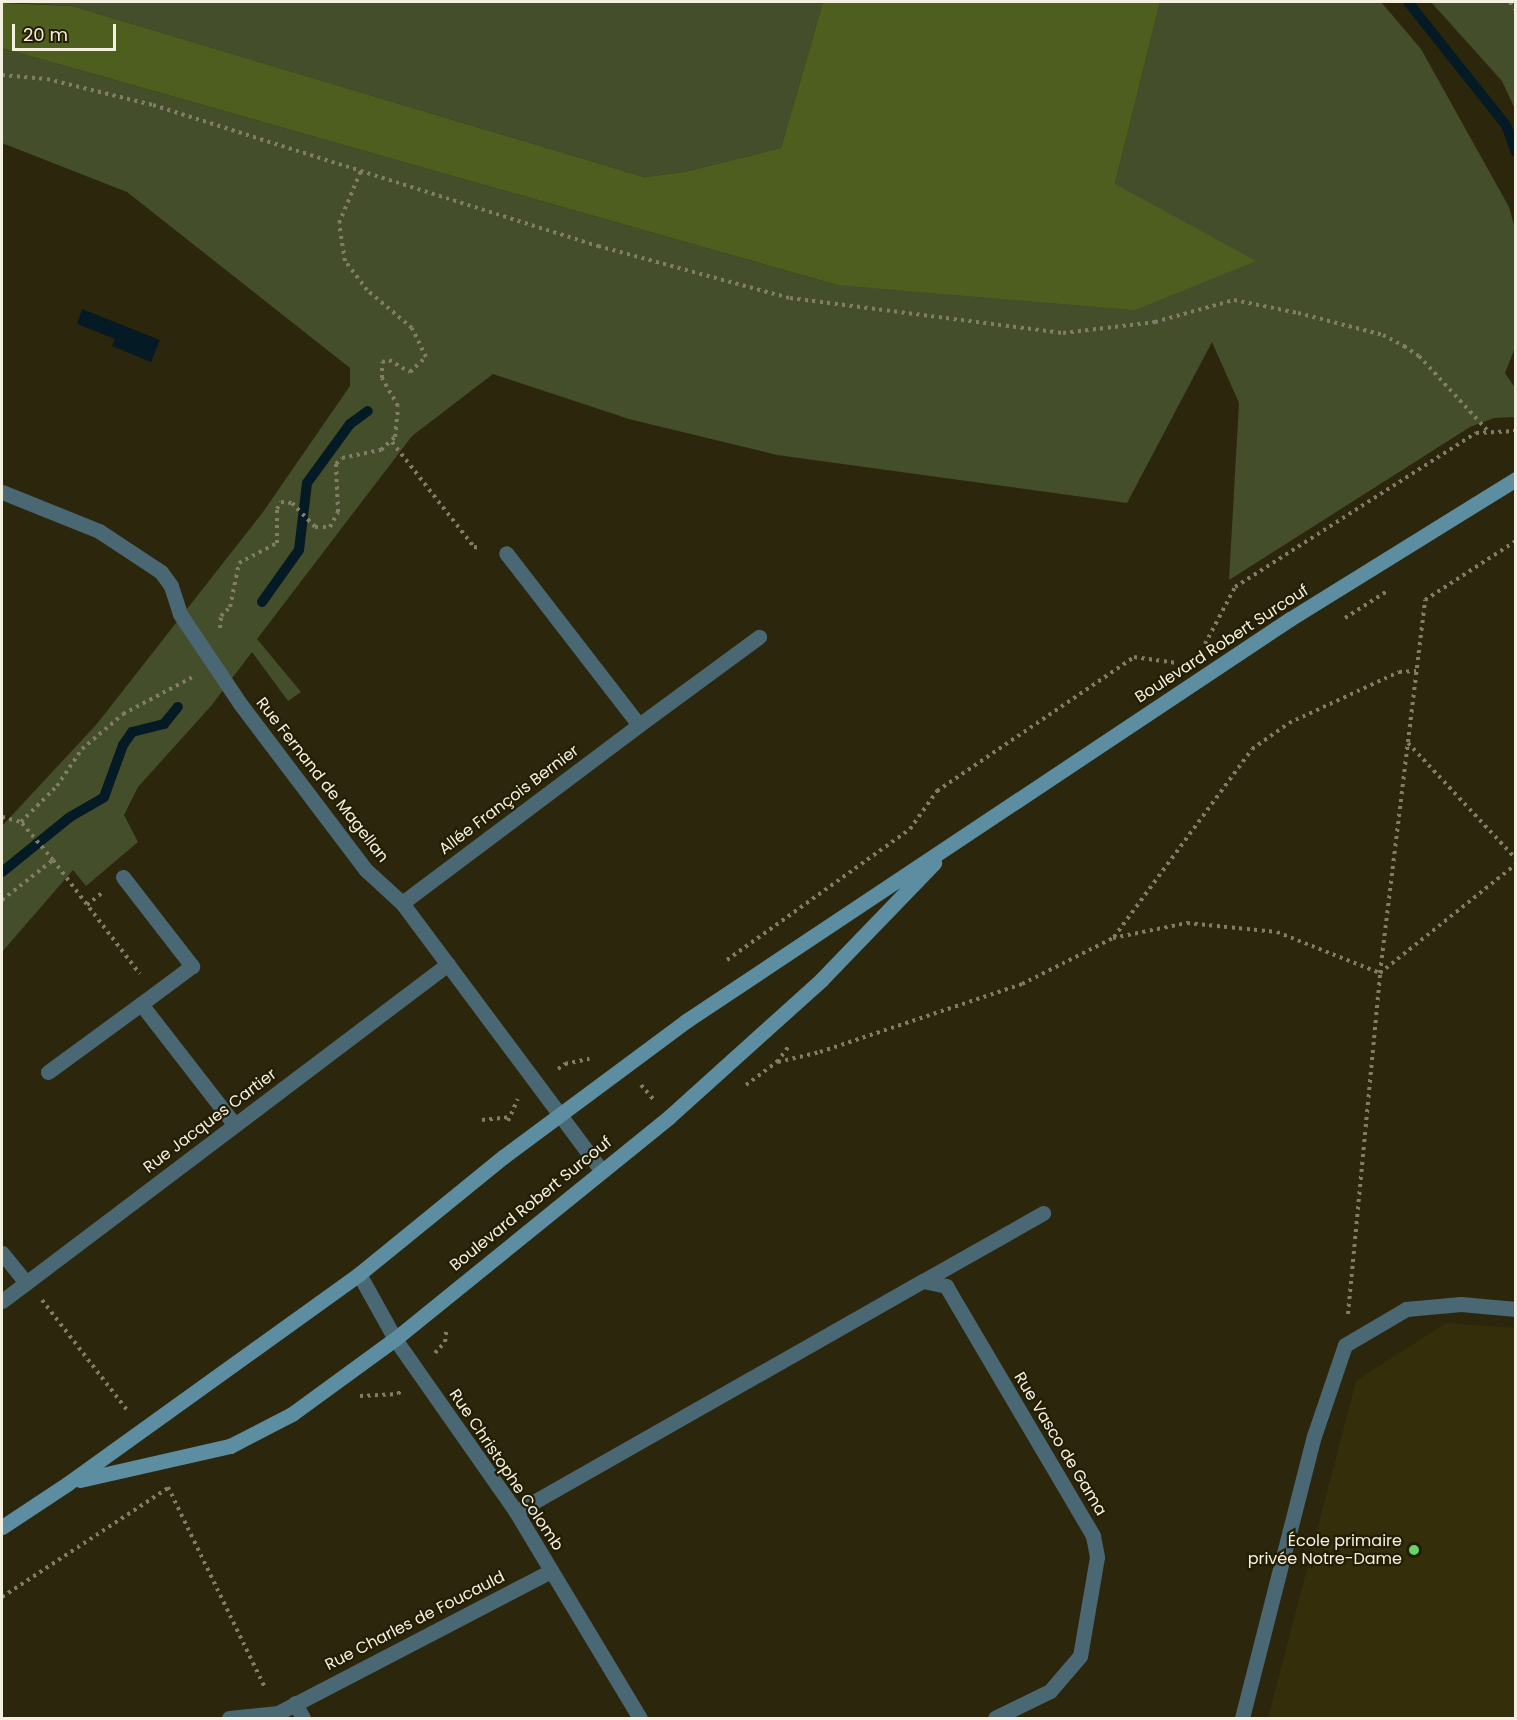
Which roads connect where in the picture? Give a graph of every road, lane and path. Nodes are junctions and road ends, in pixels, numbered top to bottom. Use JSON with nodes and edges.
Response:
{"nodes":[{"id":1,"x":1510,"y":2,"type":"edge"},
{"id":2,"x":1515,"y":10,"type":"edge"},
{"id":3,"x":2,"y":75,"type":"edge"},
{"id":4,"x":362,"y":168,"type":"junction"},
{"id":5,"x":1487,"y":430,"type":"junction"},
{"id":6,"x":1515,"y":431,"type":"edge"},
{"id":7,"x":392,"y":442,"type":"junction"},
{"id":8,"x":1515,"y":479,"type":"edge"},
{"id":9,"x":2,"y":492,"type":"edge"},
{"id":10,"x":1515,"y":541,"type":"edge"},
{"id":11,"x":506,"y":552,"type":"joint"},
{"id":12,"x":1395,"y":584,"type":"dead end"},
{"id":13,"x":233,"y":596,"type":"dead end"},
{"id":14,"x":1335,"y":624,"type":"dead end"},
{"id":15,"x":759,"y":636,"type":"dead end"},
{"id":16,"x":1197,"y":649,"type":"dead end"},
{"id":17,"x":1187,"y":656,"type":"dead end"},
{"id":18,"x":1416,"y":671,"type":"junction"},
{"id":19,"x":171,"y":686,"type":"dead end"},
{"id":20,"x":639,"y":725,"type":"junction"},
{"id":21,"x":1407,"y":742,"type":"junction"},
{"id":22,"x":2,"y":818,"type":"edge"},
{"id":23,"x":21,"y":822,"type":"junction"},
{"id":24,"x":953,"y":844,"type":"junction"},
{"id":25,"x":1515,"y":859,"type":"edge"},
{"id":26,"x":53,"y":860,"type":"junction"},
{"id":27,"x":1515,"y":864,"type":"edge"},
{"id":28,"x":123,"y":877,"type":"dead end"},
{"id":29,"x":2,"y":900,"type":"edge"},
{"id":30,"x":402,"y":903,"type":"junction"},
{"id":31,"x":1113,"y":938,"type":"junction"},
{"id":32,"x":722,"y":963,"type":"dead end"},
{"id":33,"x":448,"y":964,"type":"junction"},
{"id":34,"x":1380,"y":973,"type":"junction"},
{"id":35,"x":155,"y":993,"type":"junction"},
{"id":36,"x":141,"y":1004,"type":"junction"},
{"id":37,"x":794,"y":1037,"type":"dead end"},
{"id":38,"x":777,"y":1062,"type":"junction"},
{"id":39,"x":48,"y":1072,"type":"dead end"},
{"id":40,"x":739,"y":1090,"type":"dead end"},
{"id":41,"x":561,"y":1112,"type":"junction"},
{"id":42,"x":509,"y":1117,"type":"dead end"},
{"id":43,"x":482,"y":1120,"type":"dead end"},
{"id":44,"x":234,"y":1125,"type":"junction"},
{"id":45,"x":601,"y":1170,"type":"junction"},
{"id":46,"x":1043,"y":1213,"type":"dead end"},
{"id":47,"x":2,"y":1253,"type":"edge"},
{"id":48,"x":359,"y":1274,"type":"junction"},
{"id":49,"x":923,"y":1281,"type":"junction"},
{"id":50,"x":26,"y":1283,"type":"junction"},
{"id":51,"x":2,"y":1301,"type":"edge"},
{"id":52,"x":1515,"y":1309,"type":"edge"},
{"id":53,"x":395,"y":1339,"type":"junction"},
{"id":54,"x":1345,"y":1345,"type":"junction"},
{"id":55,"x":67,"y":1484,"type":"junction"},
{"id":56,"x":178,"y":1485,"type":"dead end"},
{"id":57,"x":516,"y":1512,"type":"junction"},
{"id":58,"x":2,"y":1527,"type":"edge"},
{"id":59,"x":551,"y":1571,"type":"junction"},
{"id":60,"x":2,"y":1597,"type":"edge"},
{"id":61,"x":295,"y":1703,"type":"junction"},
{"id":62,"x":229,"y":1719,"type":"edge"},
{"id":63,"x":303,"y":1719,"type":"edge"},
{"id":64,"x":640,"y":1719,"type":"edge"},
{"id":65,"x":994,"y":1719,"type":"edge"},
{"id":66,"x":1242,"y":1719,"type":"edge"}],
"edges":[{"from":1,"to":2,"type":"path"},
{"from":3,"to":4,"type":"path"},
{"from":4,"to":5,"type":"path"},
{"from":4,"to":7,"type":"path"},
{"from":5,"to":6,"type":"path"},
{"from":5,"to":16,"type":"path"},
{"from":7,"to":11,"type":"path"},
{"from":7,"to":13,"type":"path"},
{"from":8,"to":24,"type":"street","name":"Boulevard Robert Surcouf"},
{"from":9,"to":30,"type":"street","name":"Rue Fernand de Magellan"},
{"from":10,"to":18,"type":"path"},
{"from":11,"to":20,"type":"street"},
{"from":12,"to":14,"type":"path"},
{"from":15,"to":20,"type":"street","name":"Allée François Bernier"},
{"from":17,"to":32,"type":"path"},
{"from":18,"to":21,"type":"path"},
{"from":18,"to":31,"type":"path"},
{"from":19,"to":23,"type":"path"},
{"from":20,"to":30,"type":"street","name":"Allée François Bernier"},
{"from":21,"to":25,"type":"path"},
{"from":21,"to":34,"type":"path"},
{"from":22,"to":23,"type":"path"},
{"from":23,"to":26,"type":"path"},
{"from":24,"to":41,"type":"street","name":"Boulevard Robert Surcouf"},
{"from":24,"to":45,"type":"street","name":"Boulevard Robert Surcouf"},
{"from":26,"to":29,"type":"path"},
{"from":26,"to":35,"type":"path"},
{"from":27,"to":34,"type":"path"},
{"from":28,"to":35,"type":"street"},
{"from":30,"to":33,"type":"street","name":"Rue Fernand de Magellan"},
{"from":31,"to":34,"type":"path"},
{"from":31,"to":38,"type":"path"},
{"from":33,"to":41,"type":"street","name":"Rue Fernand de Magellan"},
{"from":33,"to":44,"type":"street","name":"Rue Jacques Cartier"},
{"from":34,"to":54,"type":"path"},
{"from":35,"to":36,"type":"street"},
{"from":36,"to":39,"type":"street"},
{"from":36,"to":44,"type":"street"},
{"from":37,"to":38,"type":"path"},
{"from":38,"to":40,"type":"path"},
{"from":41,"to":45,"type":"street","name":"Rue Fernand de Magellan"},
{"from":41,"to":48,"type":"street","name":"Boulevard Robert Surcouf"},
{"from":42,"to":43,"type":"path"},
{"from":44,"to":50,"type":"street","name":"Rue Jacques Cartier"},
{"from":45,"to":53,"type":"street","name":"Boulevard Robert Surcouf"},
{"from":46,"to":49,"type":"street"},
{"from":47,"to":50,"type":"street"},
{"from":48,"to":53,"type":"street","name":"Rue Christophe Colomb"},
{"from":48,"to":55,"type":"street","name":"Boulevard Robert Surcouf"},
{"from":49,"to":57,"type":"street"},
{"from":49,"to":65,"type":"street","name":"Rue Vasco de Gama"},
{"from":50,"to":51,"type":"street","name":"Rue Jacques Cartier"},
{"from":52,"to":54,"type":"street"},
{"from":53,"to":55,"type":"street","name":"Boulevard Robert Surcouf"},
{"from":53,"to":57,"type":"street","name":"Rue Christophe Colomb"},
{"from":54,"to":66,"type":"street"},
{"from":55,"to":58,"type":"street","name":"Boulevard Robert Surcouf"},
{"from":56,"to":60,"type":"path"},
{"from":57,"to":59,"type":"street","name":"Rue Christophe Colomb"},
{"from":59,"to":61,"type":"street","name":"Rue Charles de Foucauld"},
{"from":59,"to":64,"type":"street","name":"Rue Christophe Colomb"},
{"from":61,"to":62,"type":"street","name":"Rue Charles de Foucauld"},
{"from":61,"to":63,"type":"street"}]}
